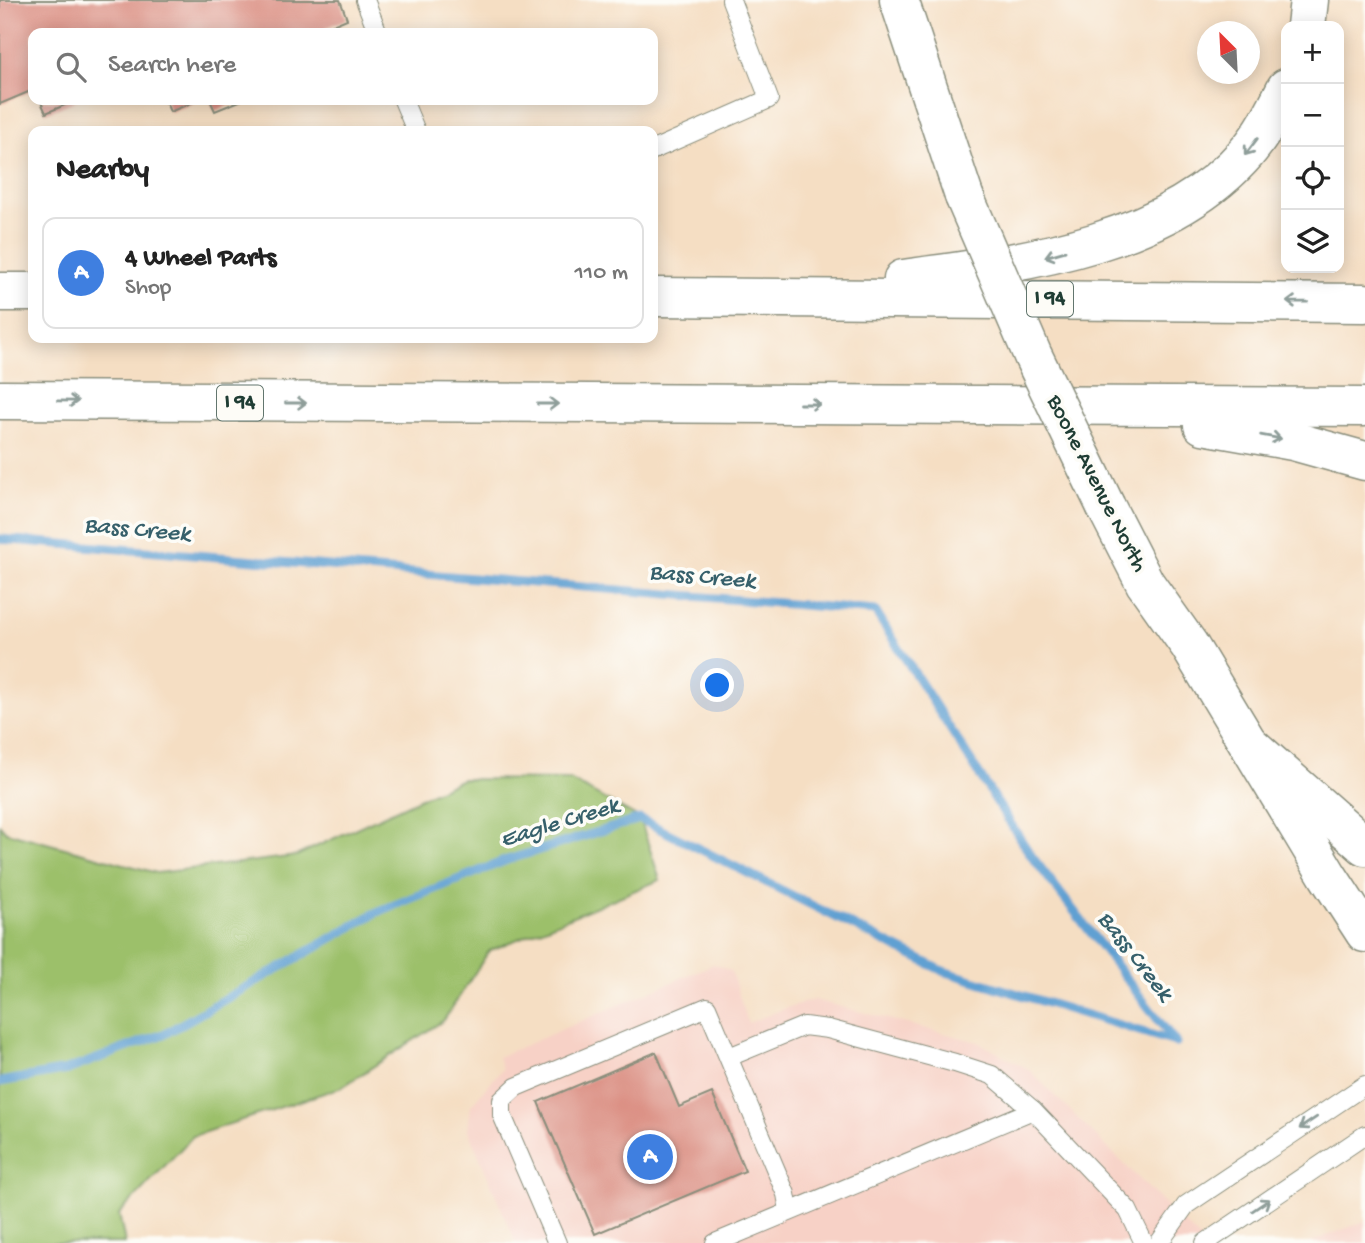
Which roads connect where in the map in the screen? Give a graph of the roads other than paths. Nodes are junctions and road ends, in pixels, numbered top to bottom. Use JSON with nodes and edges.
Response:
{"nodes":[{"id":1,"x":365,"y":0,"type":"edge"},
{"id":2,"x":731,"y":0,"type":"edge"},
{"id":3,"x":899,"y":0,"type":"edge"},
{"id":4,"x":1310,"y":0,"type":"edge"},
{"id":5,"x":1307,"y":21,"type":"edge"},
{"id":6,"x":376,"y":28,"type":"edge"},
{"id":7,"x":1281,"y":96,"type":"edge"},
{"id":8,"x":405,"y":105,"type":"edge"},
{"id":9,"x":414,"y":126,"type":"edge"},
{"id":10,"x":658,"y":148,"type":"edge"},
{"id":11,"x":0,"y":292,"type":"edge"},
{"id":12,"x":28,"y":292,"type":"edge"},
{"id":13,"x":658,"y":296,"type":"edge"},
{"id":14,"x":658,"y":296,"type":"edge"},
{"id":15,"x":1365,"y":303,"type":"edge"},
{"id":16,"x":0,"y":400,"type":"edge"},
{"id":17,"x":1058,"y":405,"type":"junction"},
{"id":18,"x":1365,"y":407,"type":"edge"},
{"id":19,"x":1365,"y":461,"type":"edge"},
{"id":20,"x":1249,"y":744,"type":"junction"},
{"id":21,"x":1365,"y":846,"type":"edge"},
{"id":22,"x":1365,"y":933,"type":"edge"},
{"id":23,"x":729,"y":1057,"type":"junction"},
{"id":24,"x":1365,"y":1085,"type":"edge"},
{"id":25,"x":1033,"y":1110,"type":"junction"},
{"id":26,"x":1365,"y":1135,"type":"edge"},
{"id":27,"x":789,"y":1210,"type":"junction"},
{"id":28,"x":557,"y":1243,"type":"edge"},
{"id":29,"x":715,"y":1243,"type":"edge"},
{"id":30,"x":1144,"y":1243,"type":"edge"},
{"id":31,"x":1159,"y":1243,"type":"edge"},
{"id":32,"x":1205,"y":1243,"type":"edge"}],
"edges":[{"from":1,"to":6,"type":"lane"},
{"from":2,"to":10,"type":"lane"},
{"from":3,"to":20,"type":"main road","name":"Boone Avenue North","bridge":true},
{"from":4,"to":5,"type":"main road"},
{"from":7,"to":13,"type":"main road","one_way":true},
{"from":8,"to":9,"type":"lane"},
{"from":11,"to":12,"type":"main road"},
{"from":15,"to":14,"type":"main road","number":"I 94","one_way":true},
{"from":16,"to":17,"type":"main road","number":"I 94","one_way":true},
{"from":17,"to":18,"type":"main road","number":"I 94"},
{"from":17,"to":19,"type":"main road","one_way":true},
{"from":20,"to":21,"type":"main road"},
{"from":20,"to":22,"type":"main road","name":"Boone Avenue North"},
{"from":23,"to":25,"type":"lane"},
{"from":23,"to":27,"type":"lane"},
{"from":23,"to":28,"type":"lane"},
{"from":24,"to":31,"type":"lane","one_way":true},
{"from":25,"to":27,"type":"lane"},
{"from":25,"to":30,"type":"lane"},
{"from":32,"to":26,"type":"lane","one_way":true},
{"from":27,"to":29,"type":"lane"}]}
